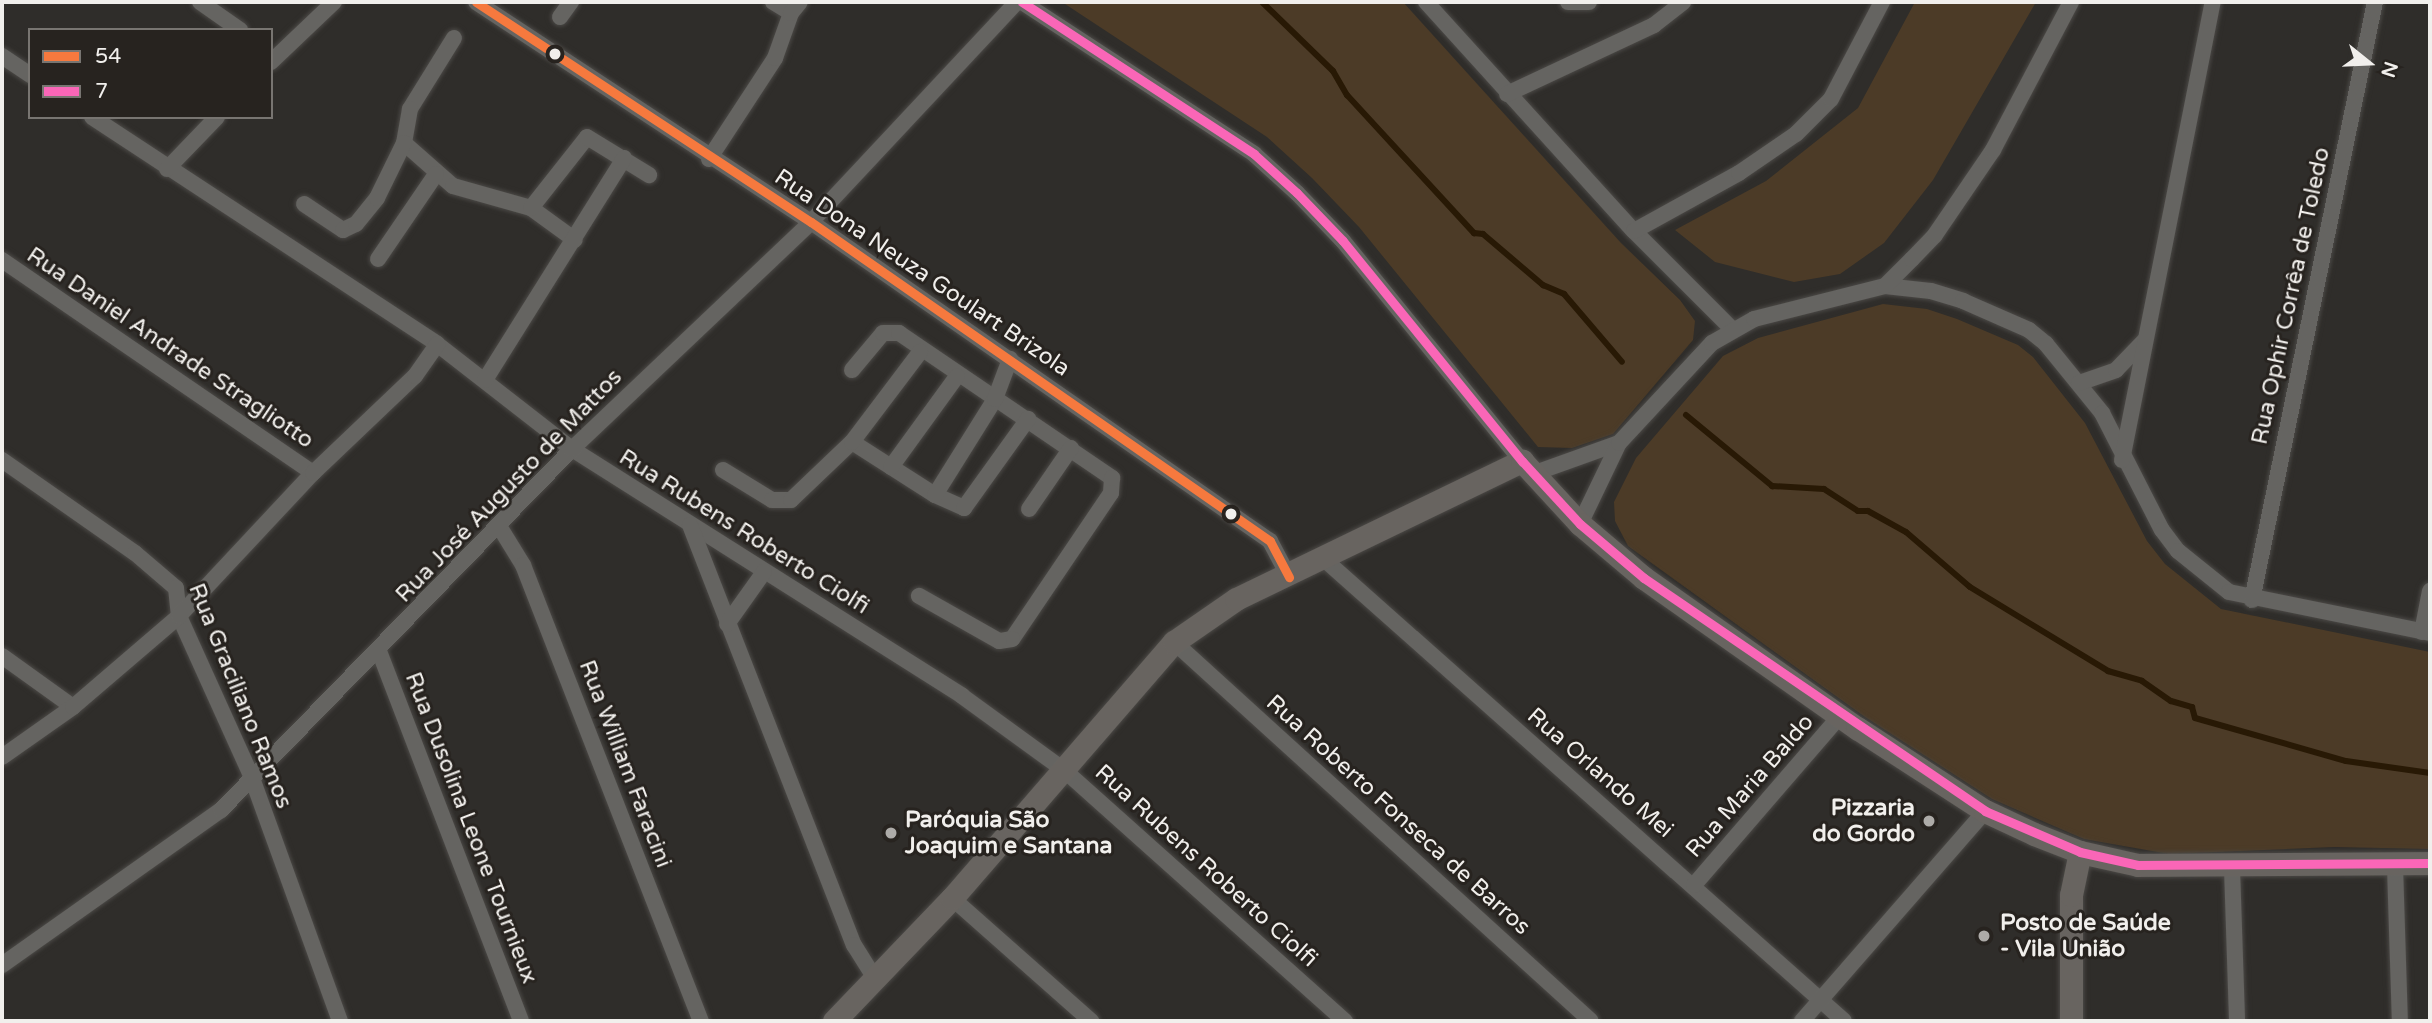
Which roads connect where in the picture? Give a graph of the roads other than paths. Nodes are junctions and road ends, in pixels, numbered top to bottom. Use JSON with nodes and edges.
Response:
{"nodes":[{"id":1,"x":200,"y":2,"type":"edge"},
{"id":2,"x":334,"y":2,"type":"edge"},
{"id":3,"x":476,"y":2,"type":"edge"},
{"id":4,"x":571,"y":2,"type":"edge"},
{"id":5,"x":773,"y":2,"type":"edge"},
{"id":6,"x":1020,"y":2,"type":"edge"},
{"id":7,"x":1426,"y":2,"type":"edge"},
{"id":8,"x":1568,"y":2,"type":"edge"},
{"id":9,"x":1589,"y":2,"type":"edge"},
{"id":10,"x":1683,"y":2,"type":"edge"},
{"id":11,"x":1882,"y":2,"type":"edge"},
{"id":12,"x":2071,"y":2,"type":"edge"},
{"id":13,"x":2213,"y":2,"type":"edge"},
{"id":14,"x":2375,"y":2,"type":"edge"},
{"id":15,"x":796,"y":8,"type":"edge"},
{"id":16,"x":560,"y":17,"type":"dead end"},
{"id":17,"x":237,"y":28,"type":"edge"},
{"id":18,"x":454,"y":38,"type":"dead end"},
{"id":19,"x":2,"y":56,"type":"edge"},
{"id":20,"x":273,"y":57,"type":"edge"},
{"id":21,"x":28,"y":74,"type":"edge"},
{"id":22,"x":1507,"y":94,"type":"junction"},
{"id":23,"x":95,"y":119,"type":"edge"},
{"id":24,"x":215,"y":119,"type":"edge"},
{"id":25,"x":404,"y":143,"type":"junction"},
{"id":26,"x":624,"y":158,"type":"junction"},
{"id":27,"x":709,"y":159,"type":"junction"},
{"id":28,"x":167,"y":169,"type":"junction"},
{"id":29,"x":436,"y":174,"type":"junction"},
{"id":30,"x":649,"y":175,"type":"dead end"},
{"id":31,"x":304,"y":204,"type":"dead end"},
{"id":32,"x":531,"y":208,"type":"junction"},
{"id":33,"x":811,"y":222,"type":"junction"},
{"id":34,"x":1634,"y":231,"type":"junction"},
{"id":35,"x":575,"y":240,"type":"junction"},
{"id":36,"x":378,"y":259,"type":"dead end"},
{"id":37,"x":2,"y":260,"type":"edge"},
{"id":38,"x":1885,"y":286,"type":"junction"},
{"id":39,"x":1731,"y":328,"type":"junction"},
{"id":40,"x":2148,"y":335,"type":"junction"},
{"id":41,"x":437,"y":344,"type":"junction"},
{"id":42,"x":920,"y":352,"type":"junction"},
{"id":43,"x":1010,"y":359,"type":"junction"},
{"id":44,"x":852,"y":370,"type":"dead end"},
{"id":45,"x":957,"y":376,"type":"junction"},
{"id":46,"x":485,"y":380,"type":"junction"},
{"id":47,"x":2079,"y":383,"type":"junction"},
{"id":48,"x":995,"y":399,"type":"junction"},
{"id":49,"x":1028,"y":419,"type":"junction"},
{"id":50,"x":1625,"y":437,"type":"junction"},
{"id":51,"x":852,"y":442,"type":"junction"},
{"id":52,"x":1071,"y":448,"type":"junction"},
{"id":53,"x":572,"y":449,"type":"junction"},
{"id":54,"x":2,"y":460,"type":"edge"},
{"id":55,"x":2122,"y":460,"type":"junction"},
{"id":56,"x":891,"y":467,"type":"junction"},
{"id":57,"x":1528,"y":467,"type":"junction"},
{"id":58,"x":723,"y":470,"type":"dead end"},
{"id":59,"x":313,"y":473,"type":"junction"},
{"id":60,"x":935,"y":495,"type":"junction"},
{"id":61,"x":1029,"y":509,"type":"dead end"},
{"id":62,"x":1580,"y":524,"type":"junction"},
{"id":63,"x":499,"y":526,"type":"junction"},
{"id":64,"x":690,"y":526,"type":"junction"},
{"id":65,"x":1325,"y":560,"type":"junction"},
{"id":66,"x":764,"y":572,"type":"junction"},
{"id":67,"x":1289,"y":577,"type":"junction"},
{"id":68,"x":2430,"y":591,"type":"edge"},
{"id":69,"x":919,"y":596,"type":"dead end"},
{"id":70,"x":2252,"y":600,"type":"junction"},
{"id":71,"x":179,"y":616,"type":"junction"},
{"id":72,"x":727,"y":624,"type":"junction"},
{"id":73,"x":2426,"y":632,"type":"edge"},
{"id":74,"x":1174,"y":642,"type":"junction"},
{"id":75,"x":379,"y":651,"type":"junction"},
{"id":76,"x":2,"y":656,"type":"edge"},
{"id":77,"x":73,"y":706,"type":"junction"},
{"id":78,"x":1840,"y":716,"type":"junction"},
{"id":79,"x":2,"y":757,"type":"edge"},
{"id":80,"x":1065,"y":770,"type":"junction"},
{"id":81,"x":252,"y":778,"type":"junction"},
{"id":82,"x":1985,"y":811,"type":"junction"},
{"id":83,"x":2080,"y":852,"type":"junction"},
{"id":84,"x":2430,"y":863,"type":"edge"},
{"id":85,"x":2395,"y":866,"type":"junction"},
{"id":86,"x":2232,"y":867,"type":"junction"},
{"id":87,"x":1694,"y":885,"type":"junction"},
{"id":88,"x":952,"y":898,"type":"junction"},
{"id":89,"x":2,"y":965,"type":"edge"},
{"id":90,"x":875,"y":978,"type":"junction"},
{"id":91,"x":1822,"y":1000,"type":"junction"},
{"id":92,"x":837,"y":1020,"type":"edge"},
{"id":93,"x":340,"y":1021,"type":"edge"},
{"id":94,"x":521,"y":1021,"type":"edge"},
{"id":95,"x":701,"y":1021,"type":"edge"},
{"id":96,"x":1091,"y":1021,"type":"edge"},
{"id":97,"x":1345,"y":1021,"type":"edge"},
{"id":98,"x":1591,"y":1021,"type":"edge"},
{"id":99,"x":1802,"y":1021,"type":"edge"},
{"id":100,"x":1844,"y":1021,"type":"edge"},
{"id":101,"x":2071,"y":1021,"type":"edge"},
{"id":102,"x":2237,"y":1021,"type":"edge"},
{"id":103,"x":2399,"y":1021,"type":"edge"}],
"edges":[{"from":1,"to":17,"type":"street"},
{"from":2,"to":20,"type":"street"},
{"from":3,"to":27,"type":"street","name":"Rua Dona Neuza Goulart Brizola"},
{"from":4,"to":16,"type":"street"},
{"from":5,"to":15,"type":"street"},
{"from":6,"to":33,"type":"street","name":"Rua José Augusto de Mattos"},
{"from":6,"to":57,"type":"street"},
{"from":7,"to":22,"type":"street"},
{"from":8,"to":9,"type":"street"},
{"from":10,"to":22,"type":"street"},
{"from":11,"to":34,"type":"street"},
{"from":12,"to":38,"type":"street"},
{"from":13,"to":40,"type":"street"},
{"from":14,"to":70,"type":"street","name":"Rua Ophir Corrêa de Toledo"},
{"from":15,"to":27,"type":"street"},
{"from":18,"to":25,"type":"street"},
{"from":19,"to":21,"type":"street"},
{"from":22,"to":34,"type":"street"},
{"from":23,"to":28,"type":"street","name":"Rua Rubens Roberto Ciolfi"},
{"from":24,"to":28,"type":"street"},
{"from":25,"to":29,"type":"street"},
{"from":25,"to":31,"type":"street"},
{"from":26,"to":30,"type":"street"},
{"from":26,"to":32,"type":"street"},
{"from":26,"to":35,"type":"street"},
{"from":27,"to":33,"type":"street","name":"Rua Dona Neuza Goulart Brizola"},
{"from":28,"to":41,"type":"street","name":"Rua Rubens Roberto Ciolfi"},
{"from":29,"to":32,"type":"street"},
{"from":29,"to":36,"type":"street"},
{"from":32,"to":35,"type":"street"},
{"from":33,"to":43,"type":"street","name":"Rua Dona Neuza Goulart Brizola"},
{"from":33,"to":53,"type":"street","name":"Rua José Augusto de Mattos"},
{"from":34,"to":39,"type":"street"},
{"from":35,"to":46,"type":"street"},
{"from":37,"to":59,"type":"street","name":"Rua Daniel Andrade Stragliotto"},
{"from":38,"to":39,"type":"street"},
{"from":38,"to":47,"type":"street"},
{"from":39,"to":50,"type":"street"},
{"from":40,"to":47,"type":"street"},
{"from":40,"to":55,"type":"street"},
{"from":41,"to":46,"type":"street","name":"Rua Rubens Roberto Ciolfi"},
{"from":41,"to":59,"type":"street"},
{"from":42,"to":44,"type":"street"},
{"from":42,"to":45,"type":"street"},
{"from":42,"to":51,"type":"street"},
{"from":43,"to":48,"type":"street"},
{"from":43,"to":67,"type":"street","name":"Rua Dona Neuza Goulart Brizola"},
{"from":45,"to":48,"type":"street"},
{"from":45,"to":56,"type":"street"},
{"from":46,"to":53,"type":"street","name":"Rua Rubens Roberto Ciolfi"},
{"from":47,"to":55,"type":"street"},
{"from":48,"to":49,"type":"street"},
{"from":48,"to":60,"type":"street"},
{"from":49,"to":52,"type":"street"},
{"from":49,"to":60,"type":"street"},
{"from":50,"to":57,"type":"street"},
{"from":50,"to":62,"type":"street"},
{"from":51,"to":56,"type":"street"},
{"from":51,"to":58,"type":"street"},
{"from":52,"to":61,"type":"street"},
{"from":52,"to":69,"type":"street"},
{"from":53,"to":63,"type":"street","name":"Rua José Augusto de Mattos"},
{"from":53,"to":64,"type":"street","name":"Rua Rubens Roberto Ciolfi"},
{"from":54,"to":71,"type":"street","name":"Rua Graciliano Ramos"},
{"from":55,"to":70,"type":"street"},
{"from":56,"to":60,"type":"street"},
{"from":57,"to":62,"type":"street"},
{"from":57,"to":65,"type":"street"},
{"from":59,"to":71,"type":"street"},
{"from":62,"to":78,"type":"street"},
{"from":63,"to":75,"type":"street","name":"Rua José Augusto de Mattos"},
{"from":63,"to":95,"type":"street","name":"Rua William Faracini"},
{"from":64,"to":66,"type":"street","name":"Rua Rubens Roberto Ciolfi"},
{"from":64,"to":72,"type":"street"},
{"from":65,"to":67,"type":"street"},
{"from":65,"to":87,"type":"street","name":"Rua Orlando Mei"},
{"from":66,"to":72,"type":"street"},
{"from":66,"to":80,"type":"street","name":"Rua Rubens Roberto Ciolfi"},
{"from":67,"to":74,"type":"street"},
{"from":68,"to":73,"type":"street"},
{"from":70,"to":73,"type":"street"},
{"from":71,"to":77,"type":"street"},
{"from":71,"to":81,"type":"street","name":"Rua Graciliano Ramos"},
{"from":72,"to":90,"type":"street"},
{"from":74,"to":80,"type":"street"},
{"from":74,"to":98,"type":"street","name":"Rua Roberto Fonseca de Barros"},
{"from":75,"to":81,"type":"street","name":"Rua José Augusto de Mattos"},
{"from":75,"to":94,"type":"street","name":"Rua Dusolina Leone Tournieux"},
{"from":76,"to":77,"type":"street"},
{"from":77,"to":79,"type":"street"},
{"from":78,"to":82,"type":"street"},
{"from":78,"to":87,"type":"street","name":"Rua Maria Baldo"},
{"from":80,"to":88,"type":"street"},
{"from":80,"to":97,"type":"street","name":"Rua Rubens Roberto Ciolfi"},
{"from":81,"to":89,"type":"street","name":"Rua José Augusto de Mattos"},
{"from":81,"to":93,"type":"street","name":"Rua Graciliano Ramos"},
{"from":82,"to":83,"type":"street"},
{"from":82,"to":91,"type":"street"},
{"from":83,"to":86,"type":"street"},
{"from":83,"to":101,"type":"street"},
{"from":84,"to":85,"type":"street"},
{"from":85,"to":86,"type":"street"},
{"from":85,"to":103,"type":"street"},
{"from":86,"to":102,"type":"street"},
{"from":87,"to":91,"type":"street","name":"Rua Orlando Mei"},
{"from":88,"to":90,"type":"street"},
{"from":88,"to":96,"type":"street"},
{"from":90,"to":92,"type":"street"},
{"from":91,"to":99,"type":"street"},
{"from":91,"to":100,"type":"street","name":"Rua Orlando Mei"}]}
